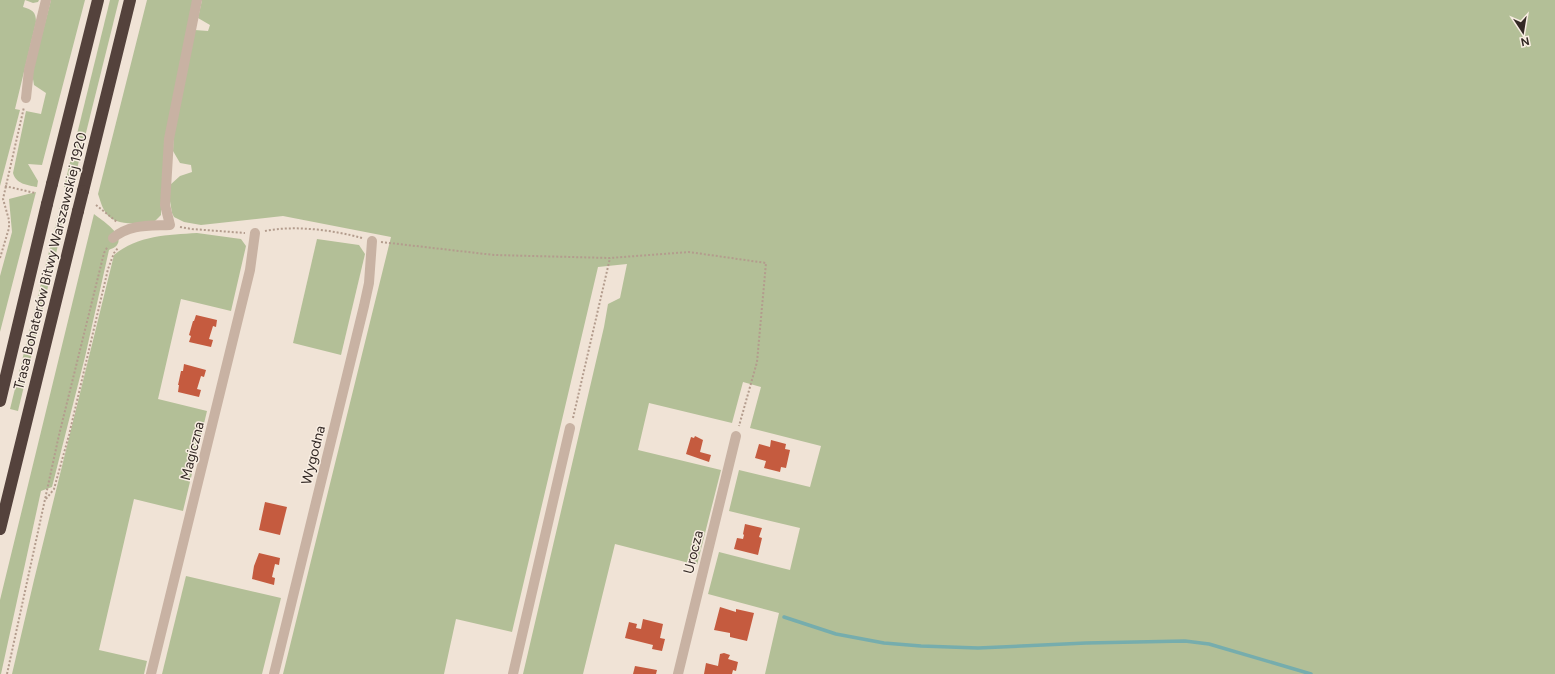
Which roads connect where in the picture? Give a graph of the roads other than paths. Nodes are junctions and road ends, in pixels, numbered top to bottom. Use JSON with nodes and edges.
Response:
{"nodes":[{"id":1,"x":46,"y":0,"type":"edge"},
{"id":2,"x":98,"y":0,"type":"edge"},
{"id":3,"x":130,"y":0,"type":"edge"},
{"id":4,"x":197,"y":0,"type":"edge"},
{"id":5,"x":26,"y":98,"type":"road end"},
{"id":6,"x":255,"y":234,"type":"road end"},
{"id":7,"x":112,"y":238,"type":"road end"},
{"id":8,"x":372,"y":241,"type":"road end"},
{"id":9,"x":0,"y":401,"type":"edge"},
{"id":10,"x":570,"y":428,"type":"road end"},
{"id":11,"x":736,"y":436,"type":"road end"},
{"id":12,"x":0,"y":529,"type":"edge"},
{"id":13,"x":151,"y":674,"type":"edge"},
{"id":14,"x":274,"y":674,"type":"edge"},
{"id":15,"x":513,"y":674,"type":"edge"},
{"id":16,"x":678,"y":674,"type":"edge"}],
"edges":[{"from":1,"to":5,"type":"street"},
{"from":2,"to":9,"type":"highway","name":"Trasa Bohaterów Bitwy Warszawskiej 1920","bridge":true},
{"from":3,"to":12,"type":"highway","name":"Trasa Bohaterów Bitwy Warszawskiej 1920","bridge":true},
{"from":4,"to":7,"type":"street"},
{"from":6,"to":13,"type":"street","name":"Magiczna"},
{"from":8,"to":14,"type":"street","name":"Wygodna"},
{"from":10,"to":15,"type":"street"},
{"from":11,"to":16,"type":"street","name":"Urocza"}]}
